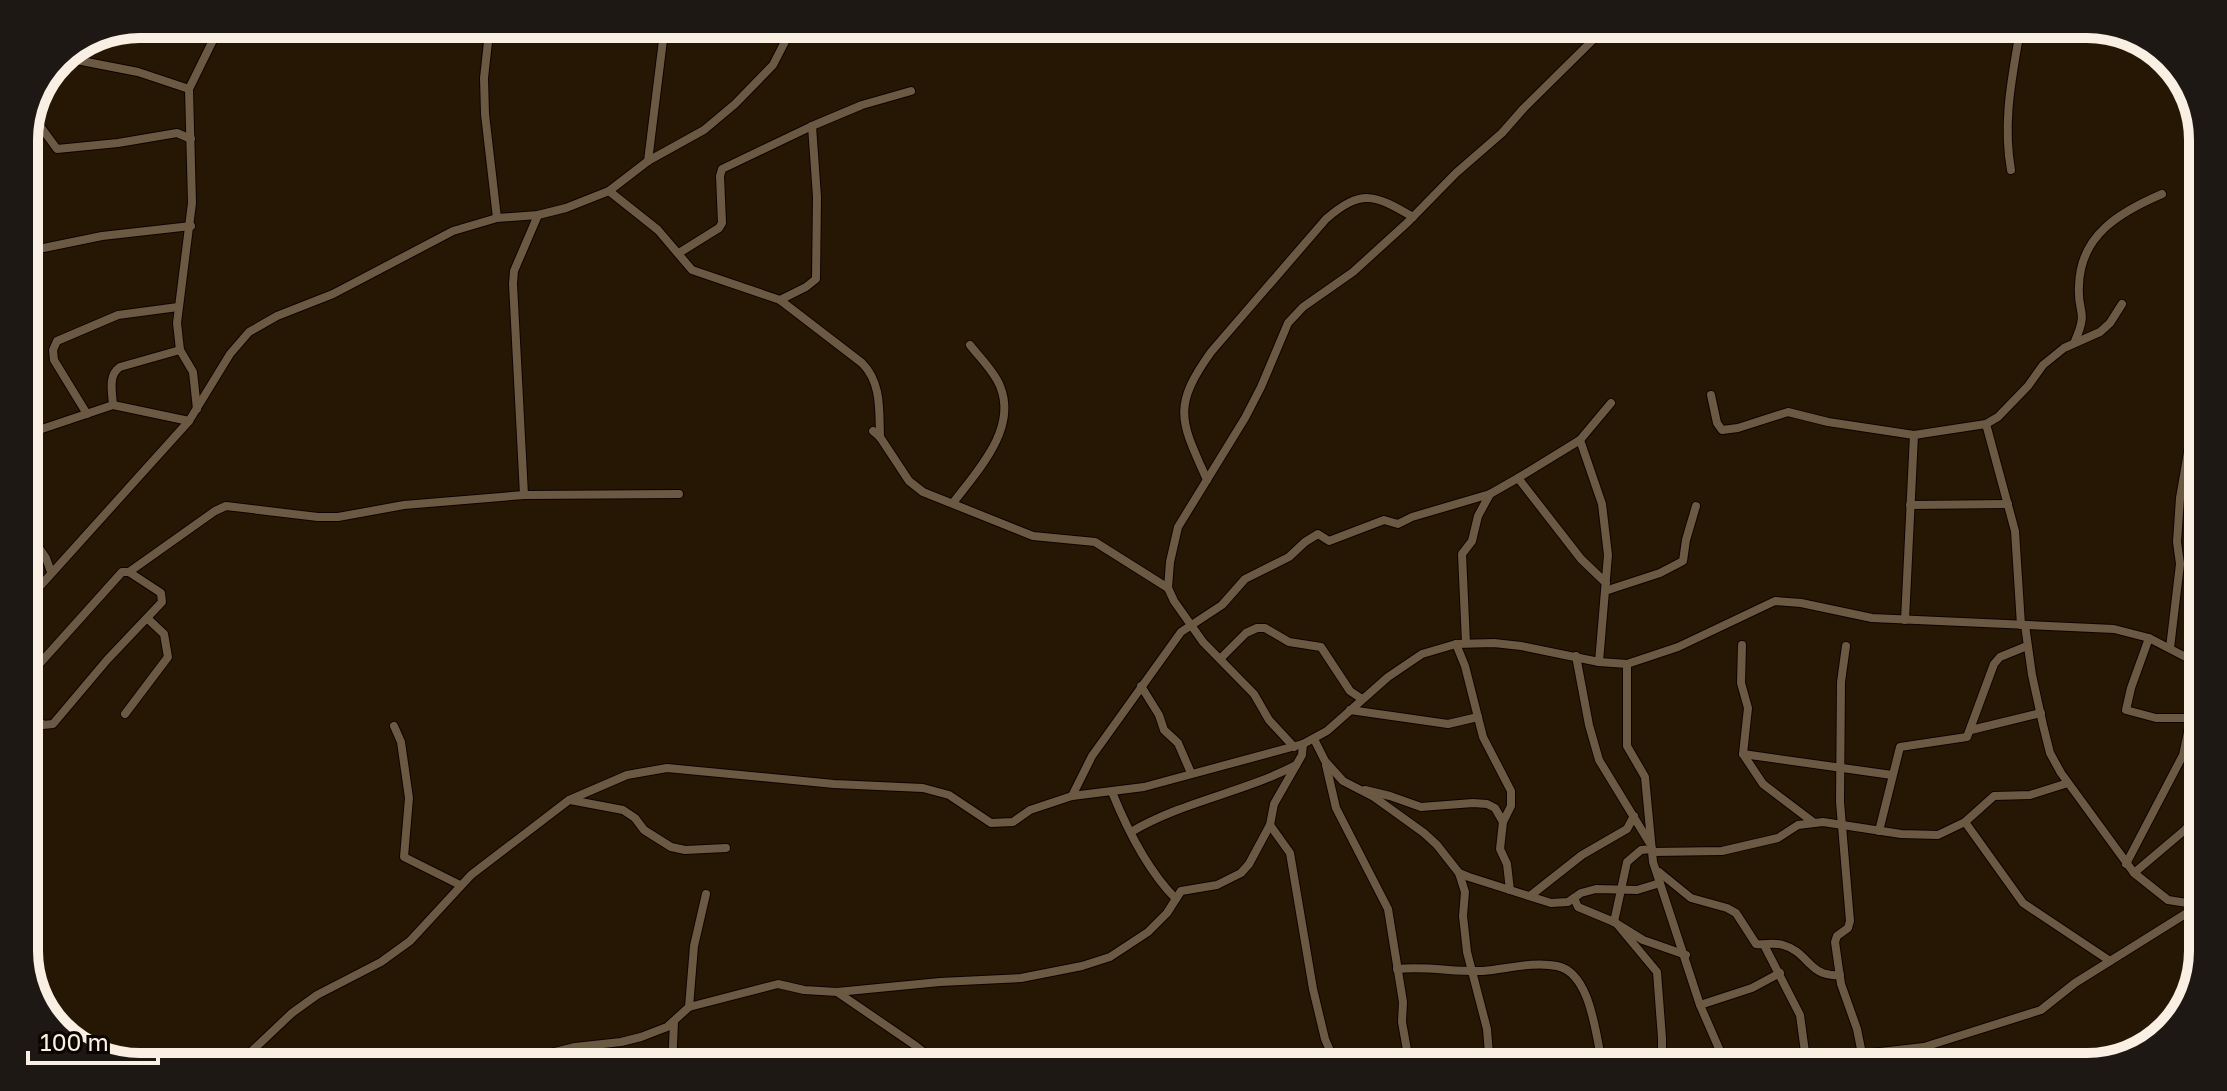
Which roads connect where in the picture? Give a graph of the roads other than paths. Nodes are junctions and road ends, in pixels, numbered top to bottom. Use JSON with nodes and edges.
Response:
{"nodes":[{"id":1,"x":214,"y":38,"type":"edge"},
{"id":2,"x":488,"y":38,"type":"edge"},
{"id":3,"x":663,"y":38,"type":"edge"},
{"id":4,"x":787,"y":38,"type":"edge"},
{"id":5,"x":1595,"y":38,"type":"edge"},
{"id":6,"x":2018,"y":38,"type":"edge"},
{"id":7,"x":77,"y":60,"type":"edge"},
{"id":8,"x":189,"y":89,"type":"junction"},
{"id":9,"x":911,"y":91,"type":"dead end"},
{"id":10,"x":40,"y":126,"type":"edge"},
{"id":11,"x":812,"y":126,"type":"junction"},
{"id":12,"x":191,"y":139,"type":"junction"},
{"id":13,"x":648,"y":161,"type":"junction"},
{"id":14,"x":2011,"y":170,"type":"dead end"},
{"id":15,"x":609,"y":191,"type":"junction"},
{"id":16,"x":2162,"y":194,"type":"dead end"},
{"id":17,"x":538,"y":215,"type":"junction"},
{"id":18,"x":1413,"y":217,"type":"junction"},
{"id":19,"x":497,"y":218,"type":"junction"},
{"id":20,"x":191,"y":226,"type":"junction"},
{"id":21,"x":38,"y":249,"type":"edge"},
{"id":22,"x":679,"y":253,"type":"junction"},
{"id":23,"x":780,"y":300,"type":"junction"},
{"id":24,"x":2122,"y":304,"type":"dead end"},
{"id":25,"x":178,"y":307,"type":"junction"},
{"id":26,"x":2075,"y":341,"type":"junction"},
{"id":27,"x":970,"y":345,"type":"dead end"},
{"id":28,"x":180,"y":350,"type":"junction"},
{"id":29,"x":1711,"y":395,"type":"dead end"},
{"id":30,"x":1611,"y":403,"type":"dead end"},
{"id":31,"x":113,"y":405,"type":"junction"},
{"id":32,"x":197,"y":409,"type":"junction"},
{"id":33,"x":87,"y":414,"type":"junction"},
{"id":34,"x":189,"y":421,"type":"junction"},
{"id":35,"x":1986,"y":424,"type":"junction"},
{"id":36,"x":38,"y":430,"type":"edge"},
{"id":37,"x":1914,"y":435,"type":"junction"},
{"id":38,"x":1580,"y":440,"type":"junction"},
{"id":39,"x":2189,"y":446,"type":"edge"},
{"id":40,"x":1518,"y":478,"type":"junction"},
{"id":41,"x":1207,"y":480,"type":"junction"},
{"id":42,"x":679,"y":494,"type":"dead end"},
{"id":43,"x":1490,"y":494,"type":"junction"},
{"id":44,"x":524,"y":495,"type":"junction"},
{"id":45,"x":953,"y":503,"type":"junction"},
{"id":46,"x":2008,"y":504,"type":"junction"},
{"id":47,"x":1910,"y":505,"type":"junction"},
{"id":48,"x":1696,"y":506,"type":"dead end"},
{"id":49,"x":38,"y":546,"type":"edge"},
{"id":50,"x":51,"y":572,"type":"junction"},
{"id":51,"x":129,"y":572,"type":"junction"},
{"id":52,"x":38,"y":587,"type":"edge"},
{"id":53,"x":1606,"y":587,"type":"junction"},
{"id":54,"x":1168,"y":588,"type":"junction"},
{"id":55,"x":147,"y":618,"type":"junction"},
{"id":56,"x":1905,"y":620,"type":"junction"},
{"id":57,"x":1190,"y":624,"type":"junction"},
{"id":58,"x":2023,"y":625,"type":"junction"},
{"id":59,"x":2149,"y":638,"type":"junction"},
{"id":60,"x":1461,"y":644,"type":"junction"},
{"id":61,"x":1742,"y":645,"type":"dead end"},
{"id":62,"x":1846,"y":646,"type":"dead end"},
{"id":63,"x":2027,"y":646,"type":"junction"},
{"id":64,"x":2170,"y":648,"type":"junction"},
{"id":65,"x":1576,"y":656,"type":"junction"},
{"id":66,"x":2189,"y":658,"type":"edge"},
{"id":67,"x":1220,"y":659,"type":"junction"},
{"id":68,"x":1599,"y":662,"type":"junction"},
{"id":69,"x":1627,"y":664,"type":"junction"},
{"id":70,"x":38,"y":665,"type":"edge"},
{"id":71,"x":1141,"y":686,"type":"junction"},
{"id":72,"x":1362,"y":699,"type":"junction"},
{"id":73,"x":1350,"y":710,"type":"junction"},
{"id":74,"x":2041,"y":713,"type":"junction"},
{"id":75,"x":125,"y":714,"type":"dead end"},
{"id":76,"x":1478,"y":717,"type":"junction"},
{"id":77,"x":2189,"y":718,"type":"edge"},
{"id":78,"x":38,"y":720,"type":"edge"},
{"id":79,"x":394,"y":726,"type":"dead end"},
{"id":80,"x":1971,"y":730,"type":"junction"},
{"id":81,"x":2189,"y":735,"type":"edge"},
{"id":82,"x":1314,"y":739,"type":"junction"},
{"id":83,"x":1298,"y":746,"type":"junction"},
{"id":84,"x":2185,"y":749,"type":"junction"},
{"id":85,"x":1743,"y":754,"type":"junction"},
{"id":86,"x":2189,"y":757,"type":"edge"},
{"id":87,"x":1325,"y":761,"type":"junction"},
{"id":88,"x":1296,"y":765,"type":"junction"},
{"id":89,"x":1841,"y":767,"type":"junction"},
{"id":90,"x":1191,"y":773,"type":"junction"},
{"id":91,"x":1892,"y":775,"type":"junction"},
{"id":92,"x":2068,"y":783,"type":"junction"},
{"id":93,"x":1360,"y":790,"type":"junction"},
{"id":94,"x":1112,"y":792,"type":"junction"},
{"id":95,"x":1072,"y":796,"type":"junction"},
{"id":96,"x":569,"y":800,"type":"junction"},
{"id":97,"x":1634,"y":816,"type":"junction"},
{"id":98,"x":1503,"y":822,"type":"junction"},
{"id":99,"x":1965,"y":822,"type":"junction"},
{"id":100,"x":1814,"y":823,"type":"junction"},
{"id":101,"x":2189,"y":823,"type":"edge"},
{"id":102,"x":1841,"y":824,"type":"junction"},
{"id":103,"x":1270,"y":825,"type":"junction"},
{"id":104,"x":1879,"y":831,"type":"junction"},
{"id":105,"x":1131,"y":832,"type":"junction"},
{"id":106,"x":726,"y":848,"type":"dead end"},
{"id":107,"x":1652,"y":849,"type":"junction"},
{"id":108,"x":2126,"y":864,"type":"junction"},
{"id":109,"x":1655,"y":868,"type":"junction"},
{"id":110,"x":1459,"y":873,"type":"junction"},
{"id":111,"x":2134,"y":873,"type":"junction"},
{"id":112,"x":1660,"y":883,"type":"junction"},
{"id":113,"x":460,"y":885,"type":"junction"},
{"id":114,"x":1510,"y":890,"type":"junction"},
{"id":115,"x":1623,"y":891,"type":"junction"},
{"id":116,"x":706,"y":894,"type":"dead end"},
{"id":117,"x":1530,"y":896,"type":"junction"},
{"id":118,"x":1574,"y":898,"type":"junction"},
{"id":119,"x":1176,"y":899,"type":"junction"},
{"id":120,"x":2189,"y":902,"type":"edge"},
{"id":121,"x":2189,"y":912,"type":"edge"},
{"id":122,"x":1616,"y":923,"type":"junction"},
{"id":123,"x":1764,"y":945,"type":"junction"},
{"id":124,"x":1686,"y":955,"type":"junction"},
{"id":125,"x":2110,"y":961,"type":"junction"},
{"id":126,"x":1397,"y":969,"type":"junction"},
{"id":127,"x":1472,"y":971,"type":"junction"},
{"id":128,"x":1780,"y":973,"type":"junction"},
{"id":129,"x":1840,"y":975,"type":"junction"},
{"id":130,"x":837,"y":992,"type":"junction"},
{"id":131,"x":1700,"y":1005,"type":"junction"},
{"id":132,"x":689,"y":1007,"type":"junction"},
{"id":133,"x":674,"y":1022,"type":"junction"},
{"id":134,"x":1924,"y":1047,"type":"junction"},
{"id":135,"x":250,"y":1053,"type":"edge"},
{"id":136,"x":552,"y":1053,"type":"edge"},
{"id":137,"x":673,"y":1053,"type":"edge"},
{"id":138,"x":925,"y":1053,"type":"edge"},
{"id":139,"x":1331,"y":1053,"type":"edge"},
{"id":140,"x":1408,"y":1053,"type":"edge"},
{"id":141,"x":1489,"y":1053,"type":"edge"},
{"id":142,"x":1600,"y":1053,"type":"edge"},
{"id":143,"x":1662,"y":1053,"type":"edge"},
{"id":144,"x":1720,"y":1053,"type":"edge"},
{"id":145,"x":1807,"y":1053,"type":"edge"},
{"id":146,"x":1862,"y":1053,"type":"edge"},
{"id":147,"x":1886,"y":1053,"type":"edge"},
{"id":148,"x":1922,"y":1053,"type":"edge"}],
"edges":[{"from":1,"to":8,"type":"street"},
{"from":2,"to":19,"type":"street"},
{"from":3,"to":13,"type":"street"},
{"from":4,"to":13,"type":"street"},
{"from":5,"to":18,"type":"street"},
{"from":6,"to":14,"type":"street"},
{"from":7,"to":8,"type":"street"},
{"from":8,"to":12,"type":"street"},
{"from":9,"to":11,"type":"street"},
{"from":10,"to":12,"type":"street"},
{"from":11,"to":22,"type":"street"},
{"from":11,"to":23,"type":"street"},
{"from":12,"to":20,"type":"street"},
{"from":13,"to":15,"type":"street"},
{"from":15,"to":17,"type":"street"},
{"from":15,"to":22,"type":"street"},
{"from":16,"to":26,"type":"street"},
{"from":17,"to":19,"type":"street"},
{"from":17,"to":44,"type":"street"},
{"from":18,"to":41,"type":"street"},
{"from":18,"to":41,"type":"street"},
{"from":19,"to":32,"type":"street"},
{"from":20,"to":21,"type":"street"},
{"from":20,"to":25,"type":"street"},
{"from":22,"to":23,"type":"street"},
{"from":23,"to":45,"type":"street"},
{"from":24,"to":26,"type":"street"},
{"from":25,"to":28,"type":"street"},
{"from":25,"to":33,"type":"street"},
{"from":26,"to":35,"type":"street"},
{"from":27,"to":45,"type":"street"},
{"from":28,"to":31,"type":"street"},
{"from":28,"to":32,"type":"street"},
{"from":29,"to":37,"type":"street"},
{"from":30,"to":38,"type":"street"},
{"from":31,"to":33,"type":"street"},
{"from":31,"to":34,"type":"street"},
{"from":32,"to":34,"type":"street"},
{"from":33,"to":36,"type":"street"},
{"from":34,"to":50,"type":"street"},
{"from":35,"to":37,"type":"street"},
{"from":35,"to":46,"type":"street"},
{"from":37,"to":47,"type":"street"},
{"from":38,"to":40,"type":"street"},
{"from":38,"to":53,"type":"street"},
{"from":39,"to":64,"type":"street"},
{"from":40,"to":43,"type":"street"},
{"from":40,"to":53,"type":"street"},
{"from":41,"to":54,"type":"street"},
{"from":42,"to":44,"type":"street"},
{"from":43,"to":57,"type":"street"},
{"from":43,"to":60,"type":"street"},
{"from":44,"to":51,"type":"street"},
{"from":45,"to":54,"type":"street"},
{"from":46,"to":47,"type":"street"},
{"from":46,"to":58,"type":"street"},
{"from":47,"to":56,"type":"street"},
{"from":48,"to":53,"type":"street"},
{"from":49,"to":50,"type":"street"},
{"from":50,"to":52,"type":"street"},
{"from":51,"to":55,"type":"street"},
{"from":51,"to":70,"type":"street"},
{"from":53,"to":68,"type":"street"},
{"from":54,"to":57,"type":"street"},
{"from":55,"to":75,"type":"street"},
{"from":55,"to":78,"type":"street"},
{"from":56,"to":58,"type":"street"},
{"from":56,"to":69,"type":"street"},
{"from":57,"to":67,"type":"street"},
{"from":57,"to":71,"type":"street"},
{"from":58,"to":59,"type":"street"},
{"from":58,"to":63,"type":"street"},
{"from":59,"to":64,"type":"street"},
{"from":59,"to":77,"type":"street"},
{"from":60,"to":65,"type":"street"},
{"from":60,"to":72,"type":"street"},
{"from":60,"to":76,"type":"street"},
{"from":61,"to":85,"type":"street"},
{"from":62,"to":89,"type":"street"},
{"from":63,"to":74,"type":"street"},
{"from":63,"to":80,"type":"street"},
{"from":64,"to":66,"type":"street"},
{"from":65,"to":68,"type":"street"},
{"from":65,"to":97,"type":"street"},
{"from":67,"to":72,"type":"street"},
{"from":67,"to":83,"type":"street"},
{"from":68,"to":69,"type":"street"},
{"from":69,"to":107,"type":"street"},
{"from":71,"to":90,"type":"street"},
{"from":71,"to":95,"type":"street"},
{"from":72,"to":73,"type":"street"},
{"from":73,"to":76,"type":"street"},
{"from":73,"to":82,"type":"street"},
{"from":74,"to":80,"type":"street"},
{"from":74,"to":92,"type":"street"},
{"from":76,"to":98,"type":"street"},
{"from":79,"to":113,"type":"street"},
{"from":80,"to":91,"type":"street"},
{"from":81,"to":84,"type":"street"},
{"from":82,"to":83,"type":"street"},
{"from":82,"to":87,"type":"street"},
{"from":83,"to":88,"type":"street"},
{"from":83,"to":90,"type":"street"},
{"from":84,"to":86,"type":"street"},
{"from":84,"to":108,"type":"street"},
{"from":85,"to":89,"type":"street"},
{"from":85,"to":100,"type":"street"},
{"from":87,"to":93,"type":"street"},
{"from":87,"to":126,"type":"street"},
{"from":88,"to":103,"type":"street"},
{"from":88,"to":105,"type":"street"},
{"from":89,"to":91,"type":"street"},
{"from":89,"to":102,"type":"street"},
{"from":90,"to":94,"type":"street"},
{"from":91,"to":104,"type":"street"},
{"from":92,"to":99,"type":"street"},
{"from":92,"to":108,"type":"street"},
{"from":93,"to":98,"type":"street"},
{"from":93,"to":110,"type":"street"},
{"from":94,"to":95,"type":"street"},
{"from":94,"to":105,"type":"street"},
{"from":95,"to":96,"type":"street"},
{"from":96,"to":106,"type":"street"},
{"from":96,"to":113,"type":"street"},
{"from":97,"to":107,"type":"street"},
{"from":97,"to":117,"type":"street"},
{"from":98,"to":114,"type":"street"},
{"from":99,"to":104,"type":"street"},
{"from":99,"to":125,"type":"street"},
{"from":100,"to":102,"type":"street"},
{"from":100,"to":107,"type":"street"},
{"from":101,"to":111,"type":"street"},
{"from":102,"to":104,"type":"street"},
{"from":102,"to":129,"type":"street"},
{"from":103,"to":119,"type":"street"},
{"from":103,"to":139,"type":"street"},
{"from":105,"to":119,"type":"street"},
{"from":107,"to":109,"type":"street"},
{"from":107,"to":115,"type":"street"},
{"from":108,"to":111,"type":"street"},
{"from":109,"to":112,"type":"street"},
{"from":109,"to":123,"type":"street"},
{"from":110,"to":114,"type":"street"},
{"from":110,"to":127,"type":"street"},
{"from":111,"to":120,"type":"street"},
{"from":112,"to":115,"type":"street"},
{"from":112,"to":124,"type":"street"},
{"from":113,"to":135,"type":"street"},
{"from":114,"to":117,"type":"street"},
{"from":115,"to":118,"type":"street"},
{"from":115,"to":122,"type":"street"},
{"from":116,"to":132,"type":"street"},
{"from":117,"to":118,"type":"street"},
{"from":118,"to":122,"type":"street"},
{"from":119,"to":130,"type":"street"},
{"from":121,"to":125,"type":"street"},
{"from":122,"to":124,"type":"street"},
{"from":122,"to":143,"type":"street"},
{"from":123,"to":128,"type":"street"},
{"from":123,"to":129,"type":"street"},
{"from":124,"to":131,"type":"street"},
{"from":125,"to":134,"type":"street"},
{"from":126,"to":127,"type":"street"},
{"from":126,"to":140,"type":"street"},
{"from":127,"to":141,"type":"street"},
{"from":127,"to":142,"type":"street"},
{"from":128,"to":131,"type":"street"},
{"from":128,"to":145,"type":"street"},
{"from":129,"to":146,"type":"street"},
{"from":130,"to":132,"type":"street"},
{"from":130,"to":138,"type":"street"},
{"from":131,"to":144,"type":"street"},
{"from":132,"to":133,"type":"street"},
{"from":133,"to":136,"type":"street"},
{"from":133,"to":137,"type":"street"},
{"from":134,"to":147,"type":"street"},
{"from":134,"to":148,"type":"street"}]}
